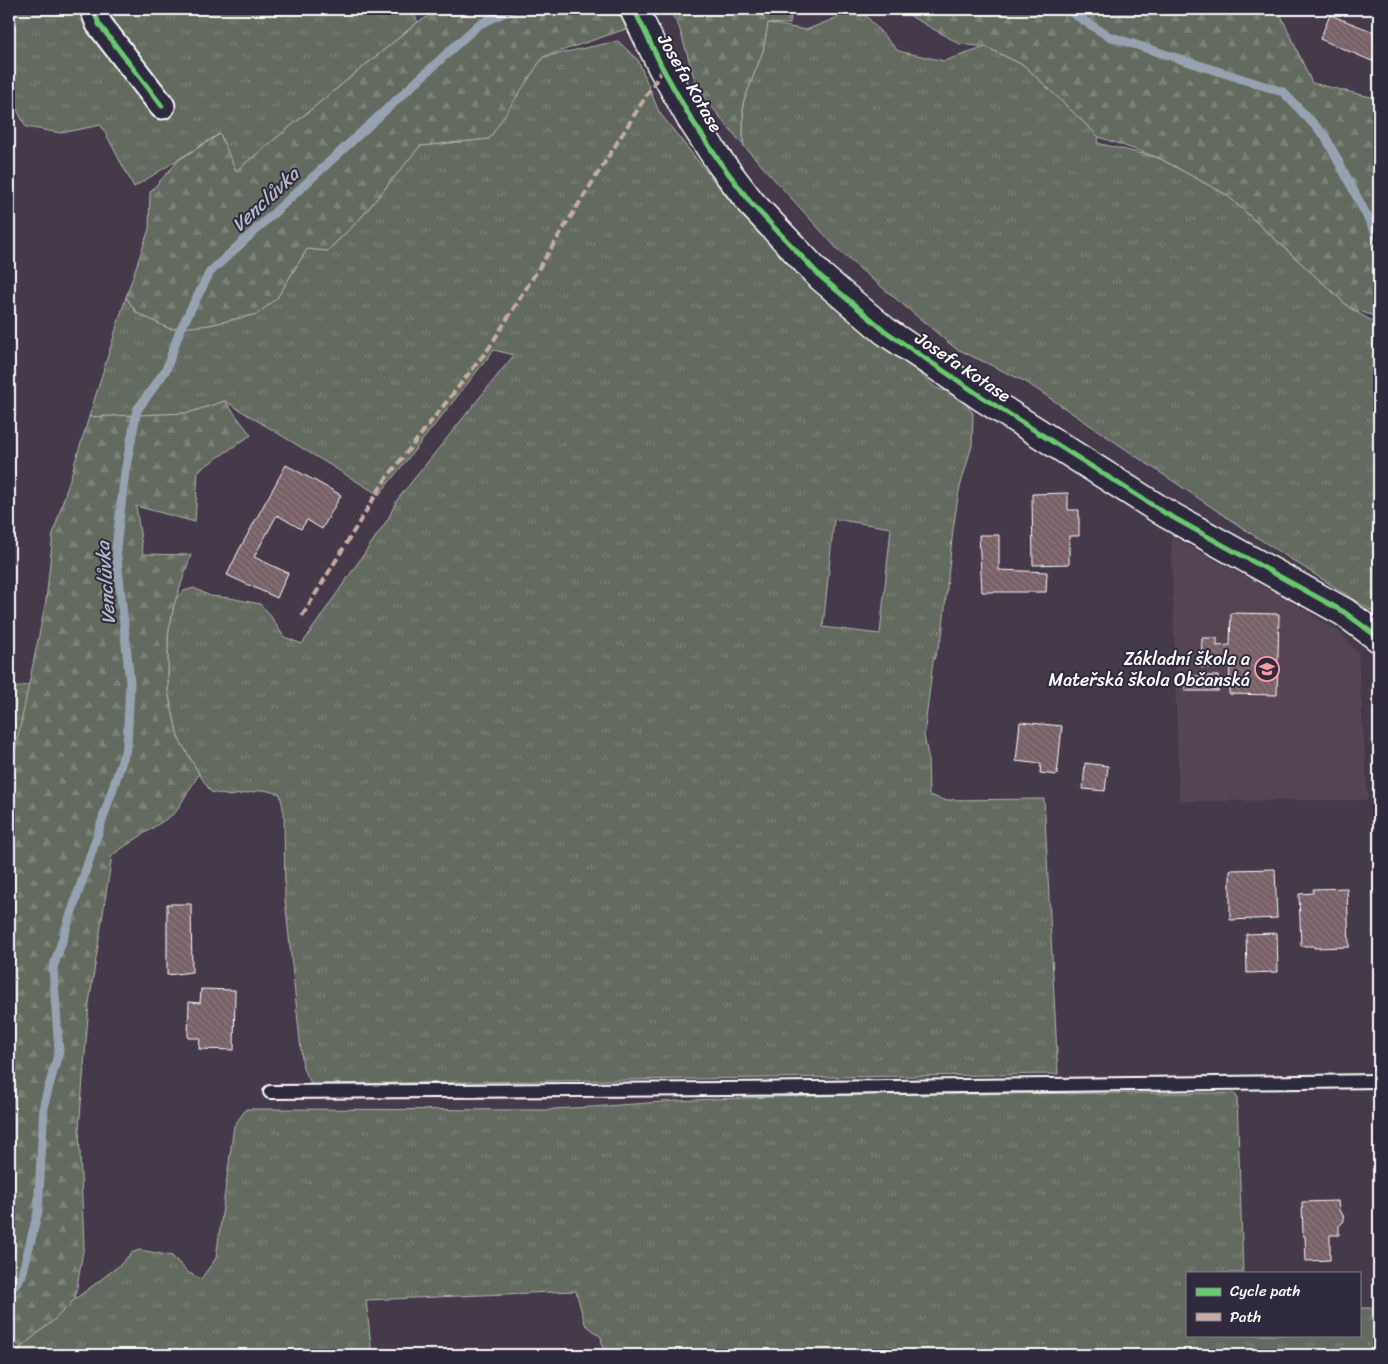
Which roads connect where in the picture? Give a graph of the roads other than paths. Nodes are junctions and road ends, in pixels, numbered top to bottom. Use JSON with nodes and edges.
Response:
{"nodes":[{"id":1,"x":93,"y":9,"type":"edge"},
{"id":2,"x":634,"y":9,"type":"edge"},
{"id":3,"x":162,"y":106,"type":"dead end"},
{"id":4,"x":1379,"y":638,"type":"edge"},
{"id":5,"x":1379,"y":1081,"type":"edge"},
{"id":6,"x":270,"y":1092,"type":"dead end"}],
"edges":[{"from":1,"to":3,"type":"street"},
{"from":2,"to":4,"type":"street","name":"Josefa Kotase"},
{"from":5,"to":6,"type":"lane"}]}
